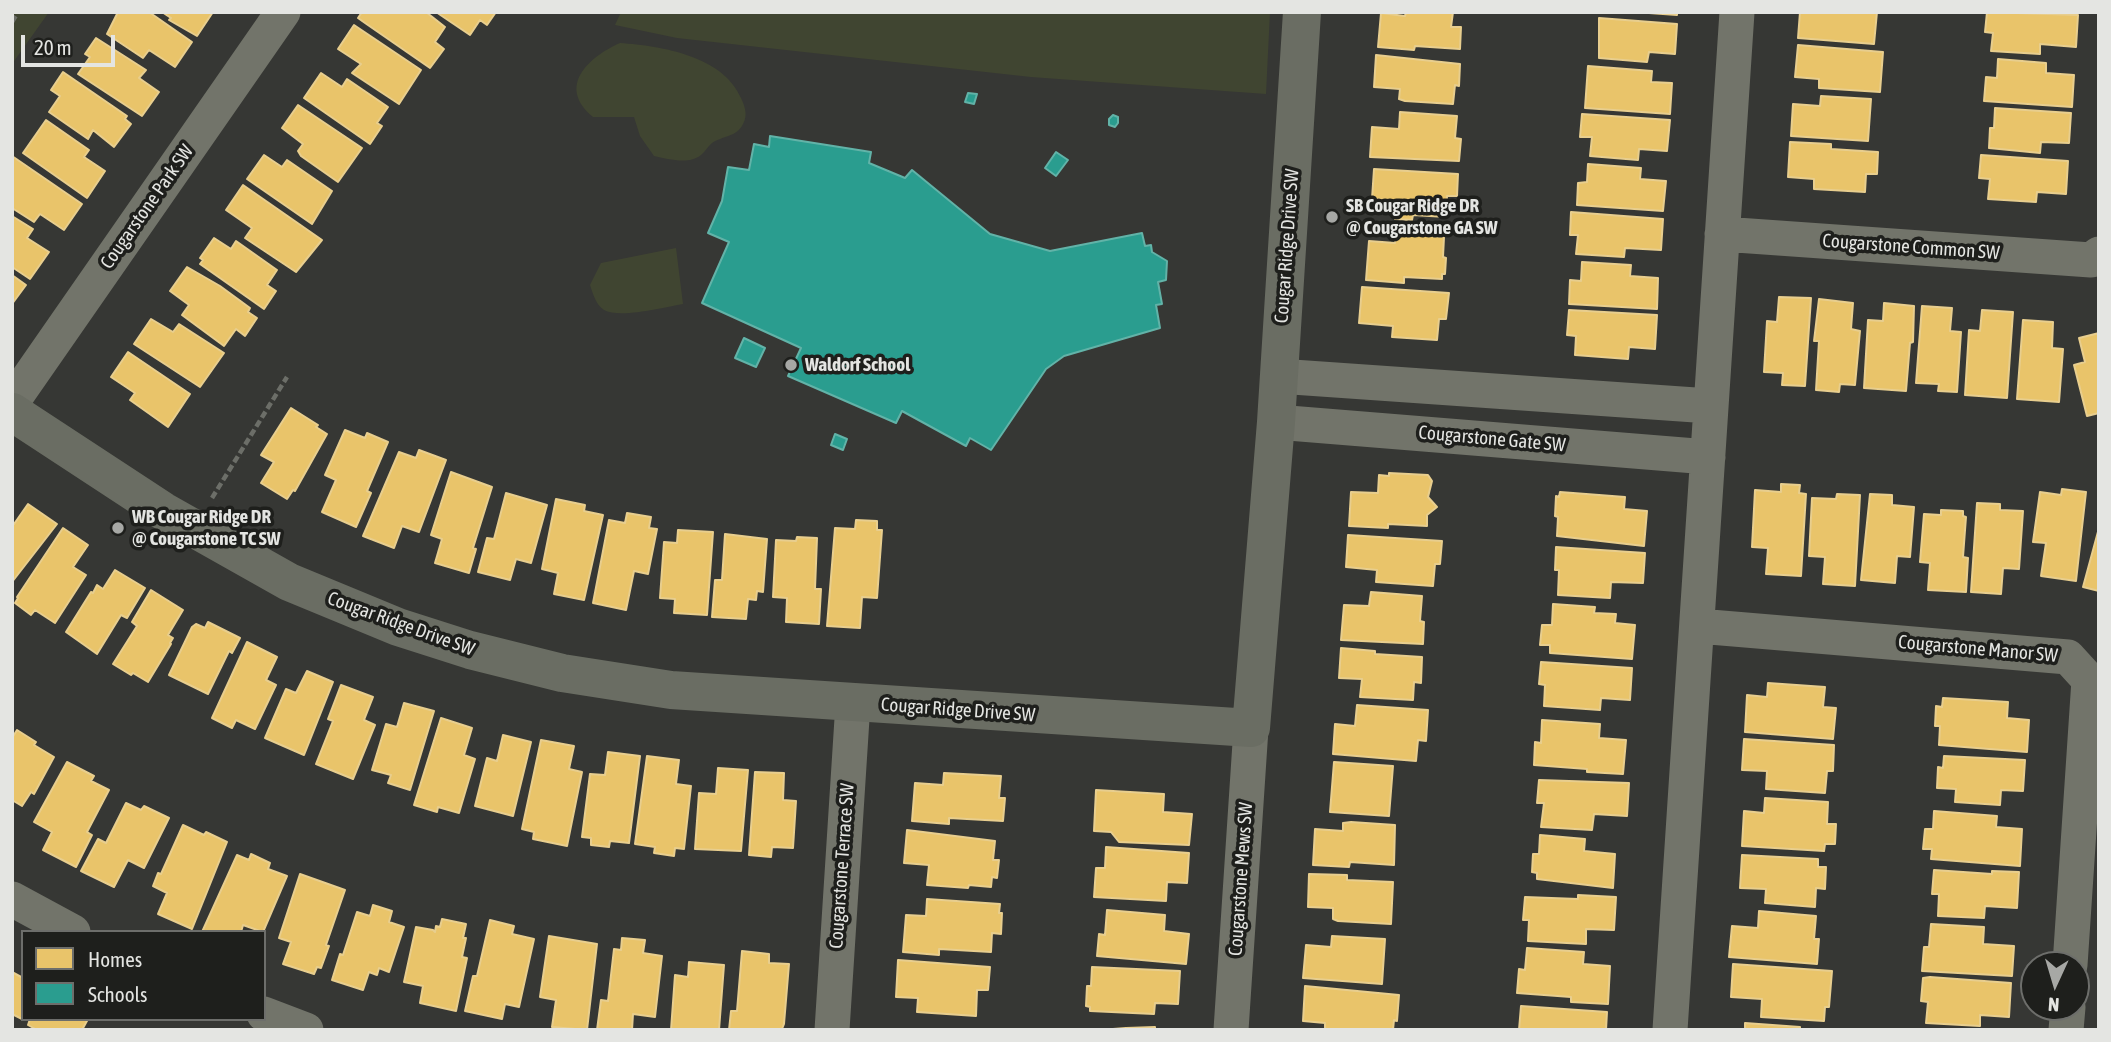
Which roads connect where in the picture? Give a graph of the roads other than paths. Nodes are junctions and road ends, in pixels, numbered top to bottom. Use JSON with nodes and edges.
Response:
{"nodes":[{"id":1,"x":283,"y":12,"type":"edge"},
{"id":2,"x":1303,"y":12,"type":"edge"},
{"id":3,"x":1737,"y":12,"type":"edge"},
{"id":4,"x":1722,"y":234,"type":"junction"},
{"id":5,"x":2099,"y":254,"type":"edge"},
{"id":6,"x":1278,"y":376,"type":"junction"},
{"id":7,"x":12,"y":402,"type":"edge"},
{"id":8,"x":1710,"y":406,"type":"junction"},
{"id":9,"x":12,"y":412,"type":"edge"},
{"id":10,"x":1276,"y":422,"type":"junction"},
{"id":11,"x":1708,"y":457,"type":"junction"},
{"id":12,"x":1698,"y":626,"type":"junction"},
{"id":13,"x":853,"y":703,"type":"junction"},
{"id":14,"x":1251,"y":728,"type":"junction"},
{"id":15,"x":12,"y":899,"type":"edge"},
{"id":16,"x":69,"y":930,"type":"edge"},
{"id":17,"x":2071,"y":951,"type":"edge"},
{"id":18,"x":266,"y":1015,"type":"edge"},
{"id":19,"x":306,"y":1030,"type":"edge"},
{"id":20,"x":832,"y":1030,"type":"edge"},
{"id":21,"x":1231,"y":1030,"type":"edge"},
{"id":22,"x":1670,"y":1030,"type":"edge"}],
"edges":[{"from":1,"to":7,"type":"street","name":"Cougarstone Park SW"},
{"from":2,"to":6,"type":"street","name":"Cougar Ridge Drive SW"},
{"from":3,"to":4,"type":"street"},
{"from":4,"to":5,"type":"street","name":"Cougarstone Common SW"},
{"from":4,"to":8,"type":"street"},
{"from":6,"to":8,"type":"street"},
{"from":6,"to":10,"type":"street","name":"Cougar Ridge Drive SW"},
{"from":8,"to":11,"type":"street"},
{"from":9,"to":13,"type":"street","name":"Cougar Ridge Drive SW"},
{"from":10,"to":11,"type":"street","name":"Cougarstone Gate SW"},
{"from":10,"to":14,"type":"street","name":"Cougar Ridge Drive SW"},
{"from":11,"to":12,"type":"street"},
{"from":12,"to":17,"type":"street","name":"Cougarstone Manor SW"},
{"from":12,"to":22,"type":"street"},
{"from":13,"to":14,"type":"street","name":"Cougar Ridge Drive SW"},
{"from":13,"to":20,"type":"street","name":"Cougarstone Terrace SW"},
{"from":14,"to":21,"type":"street","name":"Cougarstone Mews SW"},
{"from":15,"to":16,"type":"street"},
{"from":18,"to":19,"type":"street"}]}
